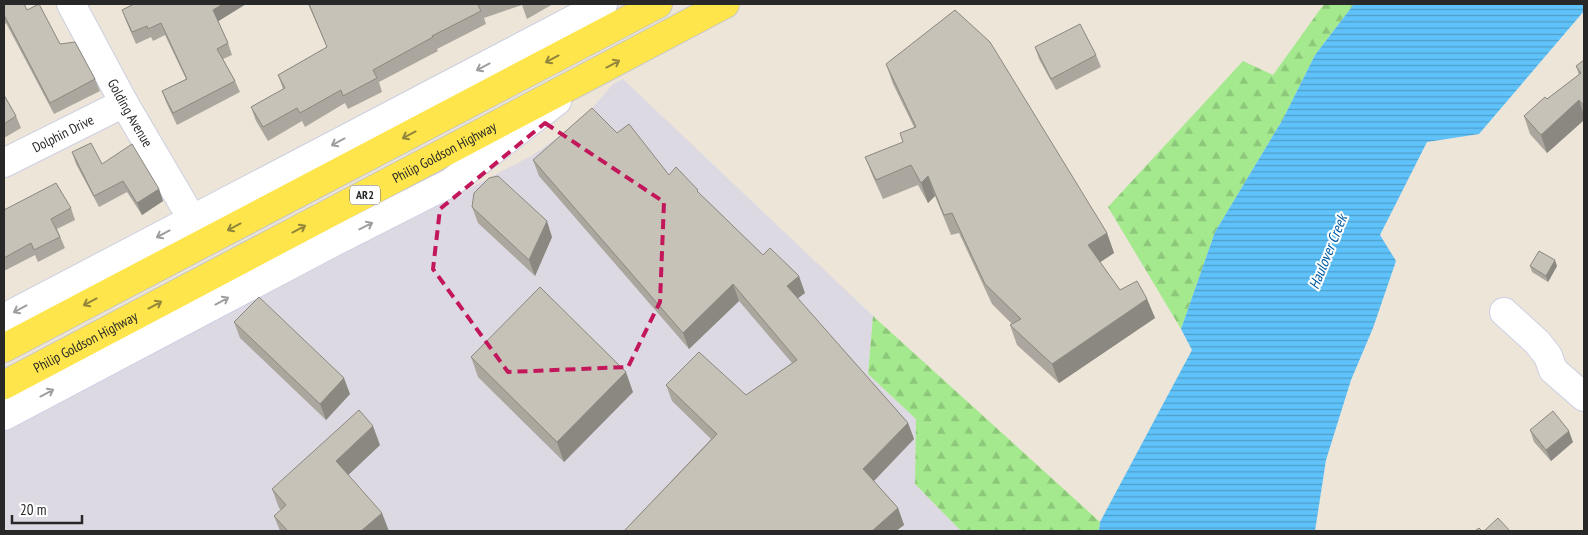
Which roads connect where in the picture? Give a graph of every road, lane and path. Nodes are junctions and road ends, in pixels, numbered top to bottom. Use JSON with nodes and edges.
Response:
{"nodes":[{"id":1,"x":603,"y":4,"type":"edge"},
{"id":2,"x":658,"y":4,"type":"edge"},
{"id":3,"x":725,"y":4,"type":"edge"},
{"id":4,"x":75,"y":5,"type":"edge"},
{"id":5,"x":586,"y":78,"type":"junction"},
{"id":6,"x":124,"y":102,"type":"junction"},
{"id":7,"x":4,"y":164,"type":"edge"},
{"id":8,"x":192,"y":218,"type":"junction"},
{"id":9,"x":1504,"y":312,"type":"dead end"},
{"id":10,"x":4,"y":318,"type":"edge"},
{"id":11,"x":4,"y":348,"type":"edge"},
{"id":12,"x":4,"y":385,"type":"edge"},
{"id":13,"x":1584,"y":396,"type":"edge"},
{"id":14,"x":4,"y":416,"type":"edge"}],
"edges":[{"from":1,"to":8,"type":"street","one_way":true},
{"from":2,"to":11,"type":"main road","number":"AR2","one_way":true},
{"from":5,"to":3,"type":"main road","name":"Philip Goldson Highway","number":"AR2","one_way":true},
{"from":4,"to":6,"type":"street","name":"Golding Avenue"},
{"from":12,"to":5,"type":"main road","name":"Philip Goldson Highway","number":"AR2","one_way":true},
{"from":14,"to":5,"type":"street","one_way":true},
{"from":6,"to":7,"type":"street","name":"Dolphin Drive"},
{"from":6,"to":8,"type":"street","name":"Golding Avenue"},
{"from":8,"to":10,"type":"street","one_way":true},
{"from":9,"to":13,"type":"street"}]}
